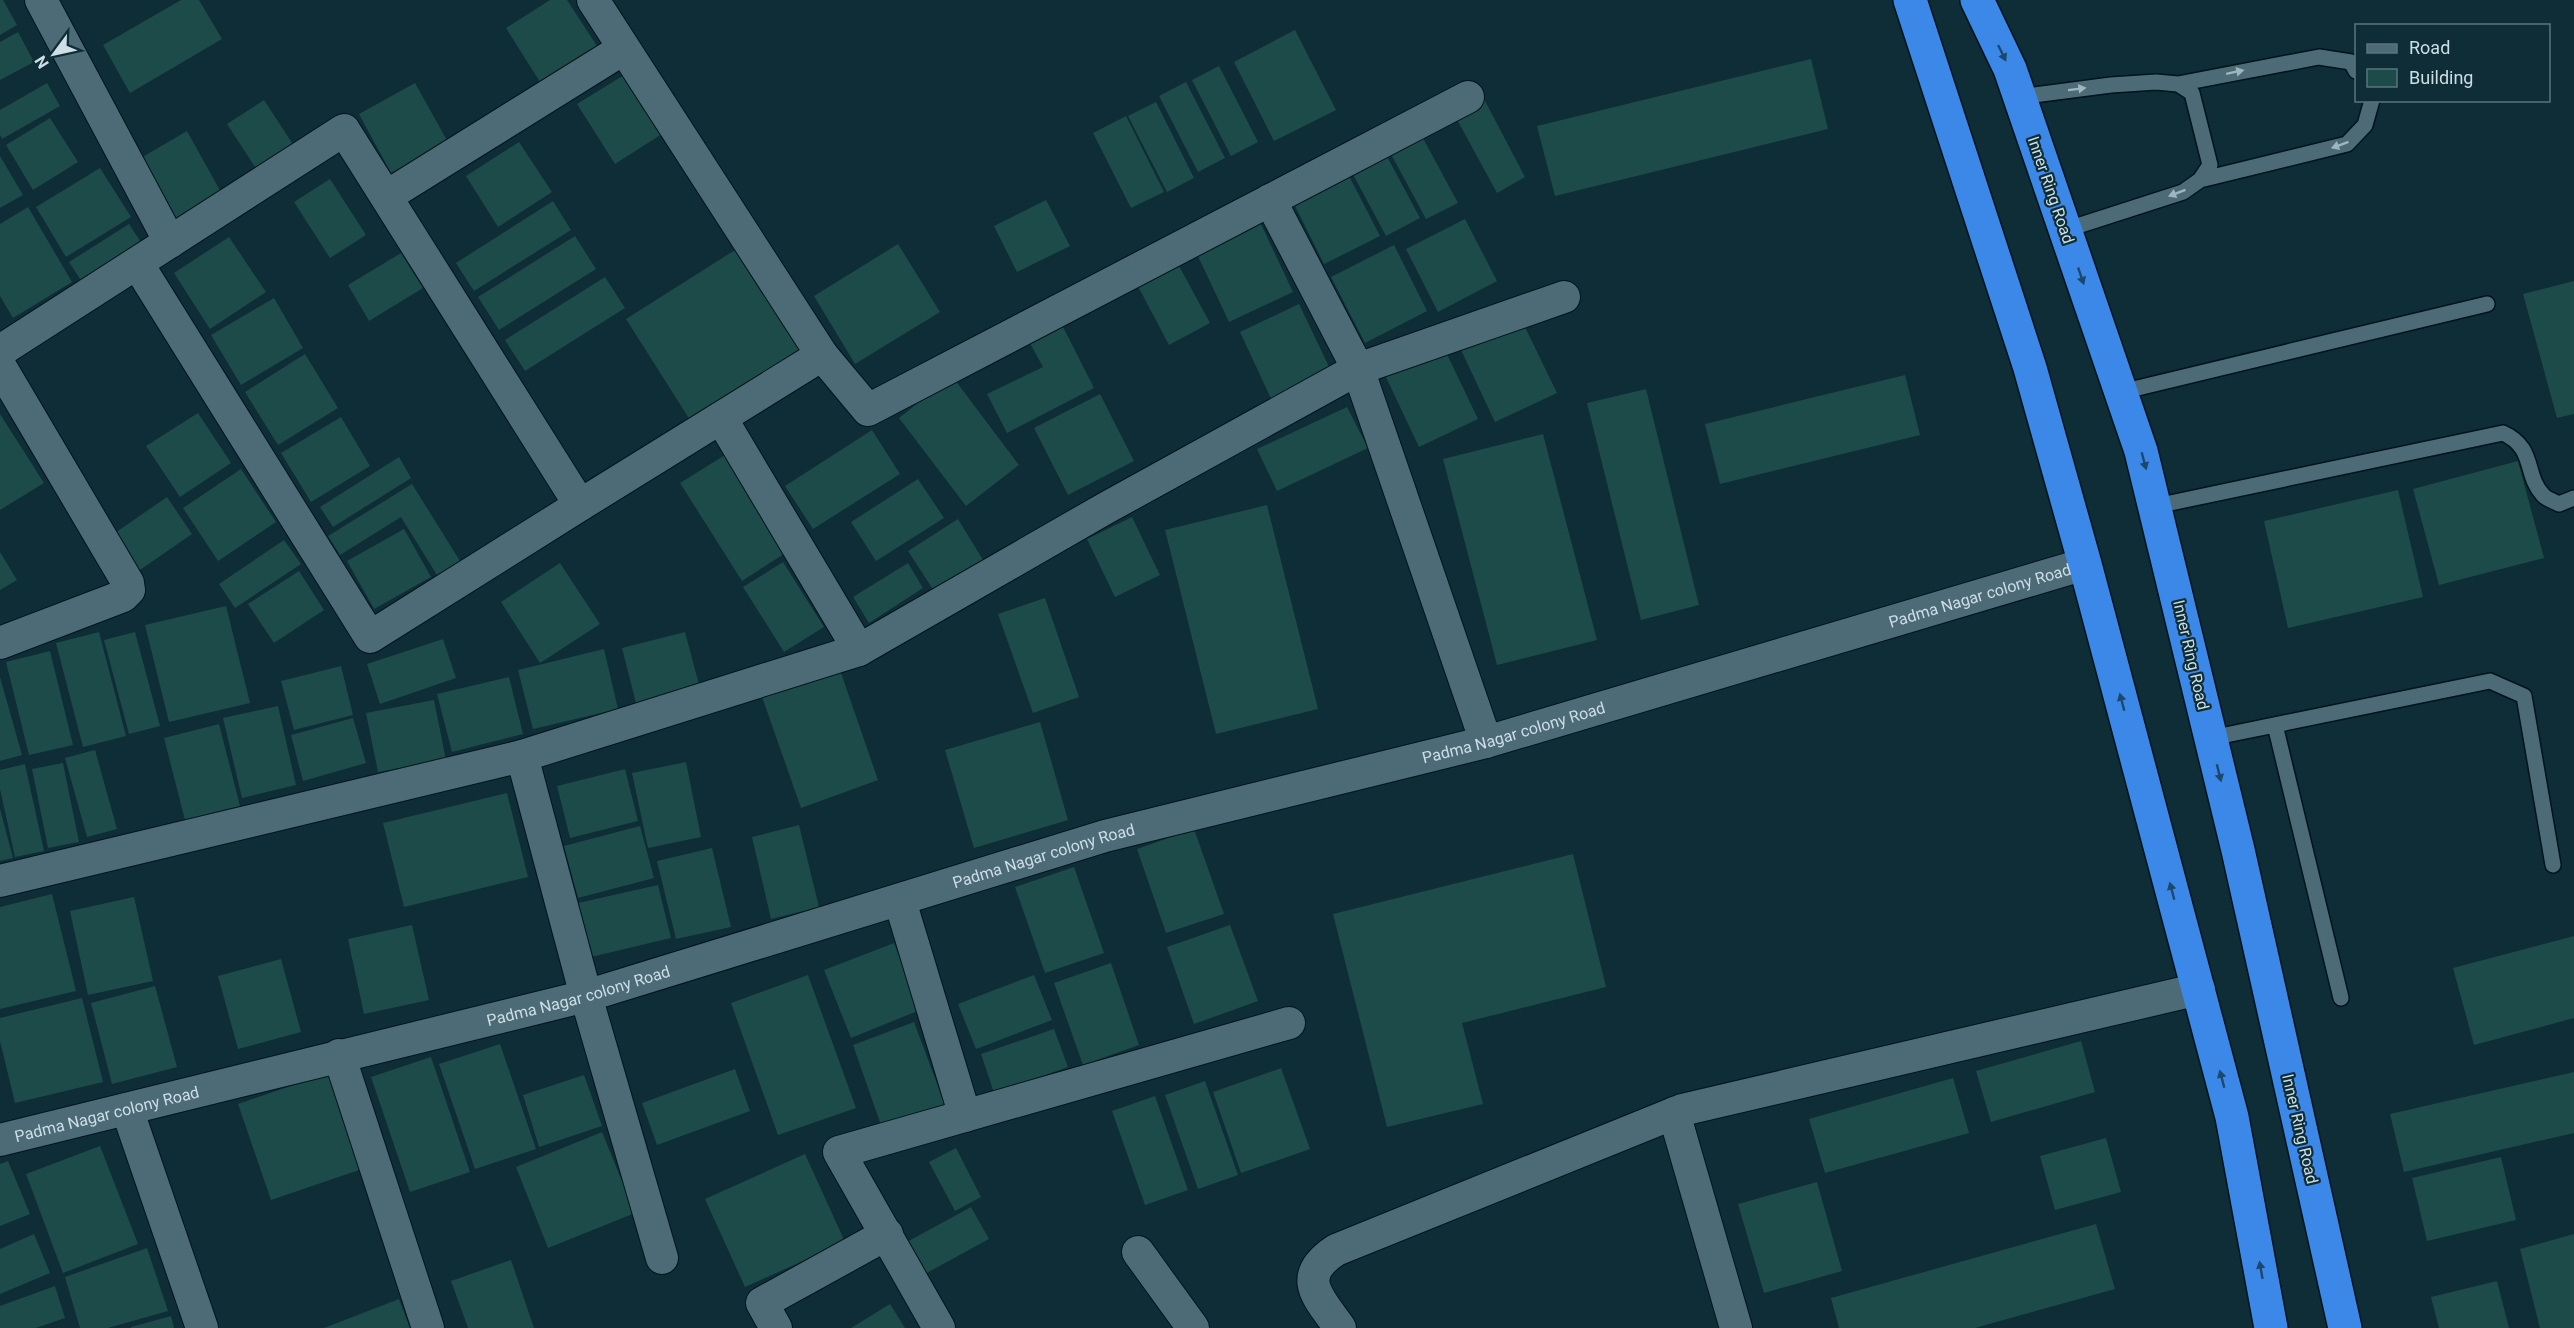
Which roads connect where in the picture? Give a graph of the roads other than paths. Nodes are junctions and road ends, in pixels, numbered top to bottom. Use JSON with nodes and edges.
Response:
{"nodes":[{"id":1,"x":41,"y":0,"type":"edge"},
{"id":2,"x":593,"y":0,"type":"edge"},
{"id":3,"x":1910,"y":0,"type":"edge"},
{"id":4,"x":1977,"y":0,"type":"edge"},
{"id":5,"x":623,"y":49,"type":"junction"},
{"id":6,"x":2355,"y":70,"type":"edge"},
{"id":7,"x":2178,"y":84,"type":"junction"},
{"id":8,"x":1468,"y":97,"type":"dead end"},
{"id":9,"x":2019,"y":97,"type":"junction"},
{"id":10,"x":2371,"y":102,"type":"edge"},
{"id":11,"x":2200,"y":180,"type":"junction"},
{"id":12,"x":387,"y":196,"type":"junction"},
{"id":13,"x":1270,"y":200,"type":"junction"},
{"id":14,"x":2065,"y":230,"type":"junction"},
{"id":15,"x":170,"y":242,"type":"junction"},
{"id":16,"x":137,"y":263,"type":"junction"},
{"id":17,"x":1564,"y":297,"type":"dead end"},
{"id":18,"x":2487,"y":304,"type":"dead end"},
{"id":19,"x":0,"y":351,"type":"edge"},
{"id":20,"x":822,"y":355,"type":"junction"},
{"id":21,"x":0,"y":366,"type":"edge"},
{"id":22,"x":1358,"y":369,"type":"junction"},
{"id":23,"x":2121,"y":392,"type":"junction"},
{"id":24,"x":721,"y":418,"type":"junction"},
{"id":25,"x":2574,"y":498,"type":"edge"},
{"id":26,"x":580,"y":505,"type":"junction"},
{"id":27,"x":2156,"y":506,"type":"junction"},
{"id":28,"x":2085,"y":564,"type":"junction"},
{"id":29,"x":0,"y":643,"type":"edge"},
{"id":30,"x":859,"y":650,"type":"junction"},
{"id":31,"x":2275,"y":725,"type":"junction"},
{"id":32,"x":2211,"y":738,"type":"junction"},
{"id":33,"x":1486,"y":742,"type":"junction"},
{"id":34,"x":522,"y":756,"type":"junction"},
{"id":35,"x":2553,"y":865,"type":"dead end"},
{"id":36,"x":0,"y":881,"type":"edge"},
{"id":37,"x":900,"y":901,"type":"junction"},
{"id":38,"x":2199,"y":989,"type":"junction"},
{"id":39,"x":586,"y":996,"type":"junction"},
{"id":40,"x":2341,"y":998,"type":"dead end"},
{"id":41,"x":1289,"y":1023,"type":"dead end"},
{"id":42,"x":339,"y":1055,"type":"junction"},
{"id":43,"x":127,"y":1109,"type":"junction"},
{"id":44,"x":1674,"y":1113,"type":"junction"},
{"id":45,"x":965,"y":1116,"type":"junction"},
{"id":46,"x":0,"y":1140,"type":"edge"},
{"id":47,"x":887,"y":1234,"type":"junction"},
{"id":48,"x":1138,"y":1252,"type":"dead end"},
{"id":49,"x":662,"y":1258,"type":"dead end"},
{"id":50,"x":202,"y":1328,"type":"edge"},
{"id":51,"x":428,"y":1328,"type":"edge"},
{"id":52,"x":776,"y":1328,"type":"edge"},
{"id":53,"x":939,"y":1328,"type":"edge"},
{"id":54,"x":1193,"y":1328,"type":"edge"},
{"id":55,"x":1340,"y":1328,"type":"edge"},
{"id":56,"x":1736,"y":1328,"type":"edge"},
{"id":57,"x":2271,"y":1328,"type":"edge"},
{"id":58,"x":2345,"y":1328,"type":"edge"}],
"edges":[{"from":1,"to":15,"type":"street"},
{"from":2,"to":5,"type":"street"},
{"from":3,"to":28,"type":"highway"},
{"from":4,"to":9,"type":"highway","name":"Inner Ring Road","one_way":true},
{"from":5,"to":12,"type":"street"},
{"from":5,"to":20,"type":"street"},
{"from":7,"to":6,"type":"lane","one_way":true},
{"from":9,"to":7,"type":"lane","one_way":true},
{"from":7,"to":11,"type":"lane"},
{"from":8,"to":13,"type":"street"},
{"from":9,"to":14,"type":"highway","name":"Inner Ring Road"},
{"from":10,"to":11,"type":"lane","one_way":true},
{"from":11,"to":14,"type":"lane","one_way":true},
{"from":12,"to":15,"type":"street"},
{"from":12,"to":26,"type":"street"},
{"from":13,"to":20,"type":"street"},
{"from":13,"to":22,"type":"street"},
{"from":14,"to":23,"type":"highway","name":"Inner Ring Road","one_way":true},
{"from":15,"to":16,"type":"street"},
{"from":16,"to":19,"type":"street"},
{"from":16,"to":26,"type":"street"},
{"from":17,"to":22,"type":"street"},
{"from":18,"to":23,"type":"lane"},
{"from":20,"to":24,"type":"street"},
{"from":21,"to":29,"type":"street"},
{"from":22,"to":30,"type":"street"},
{"from":22,"to":33,"type":"street"},
{"from":23,"to":27,"type":"highway","name":"Inner Ring Road","one_way":true},
{"from":24,"to":26,"type":"street"},
{"from":24,"to":30,"type":"street"},
{"from":25,"to":27,"type":"lane"},
{"from":27,"to":32,"type":"highway","name":"Inner Ring Road"},
{"from":28,"to":33,"type":"street","name":"Padma Nagar colony Road"},
{"from":38,"to":28,"type":"highway","one_way":true},
{"from":30,"to":34,"type":"street"},
{"from":31,"to":32,"type":"lane"},
{"from":31,"to":35,"type":"lane"},
{"from":31,"to":40,"type":"lane"},
{"from":32,"to":58,"type":"highway","name":"Inner Ring Road","one_way":true},
{"from":33,"to":37,"type":"street","name":"Padma Nagar colony Road"},
{"from":34,"to":36,"type":"street"},
{"from":34,"to":39,"type":"street"},
{"from":37,"to":39,"type":"street","name":"Padma Nagar colony Road"},
{"from":37,"to":45,"type":"street"},
{"from":38,"to":44,"type":"street"},
{"from":57,"to":38,"type":"highway","one_way":true},
{"from":39,"to":42,"type":"street","name":"Padma Nagar colony Road"},
{"from":39,"to":49,"type":"street"},
{"from":41,"to":45,"type":"street"},
{"from":42,"to":43,"type":"street","name":"Padma Nagar colony Road"},
{"from":42,"to":51,"type":"street"},
{"from":43,"to":46,"type":"street","name":"Padma Nagar colony Road"},
{"from":43,"to":50,"type":"street"},
{"from":44,"to":55,"type":"street"},
{"from":44,"to":56,"type":"street"},
{"from":45,"to":47,"type":"street"},
{"from":47,"to":52,"type":"street"},
{"from":47,"to":53,"type":"street"},
{"from":48,"to":54,"type":"street"}]}
